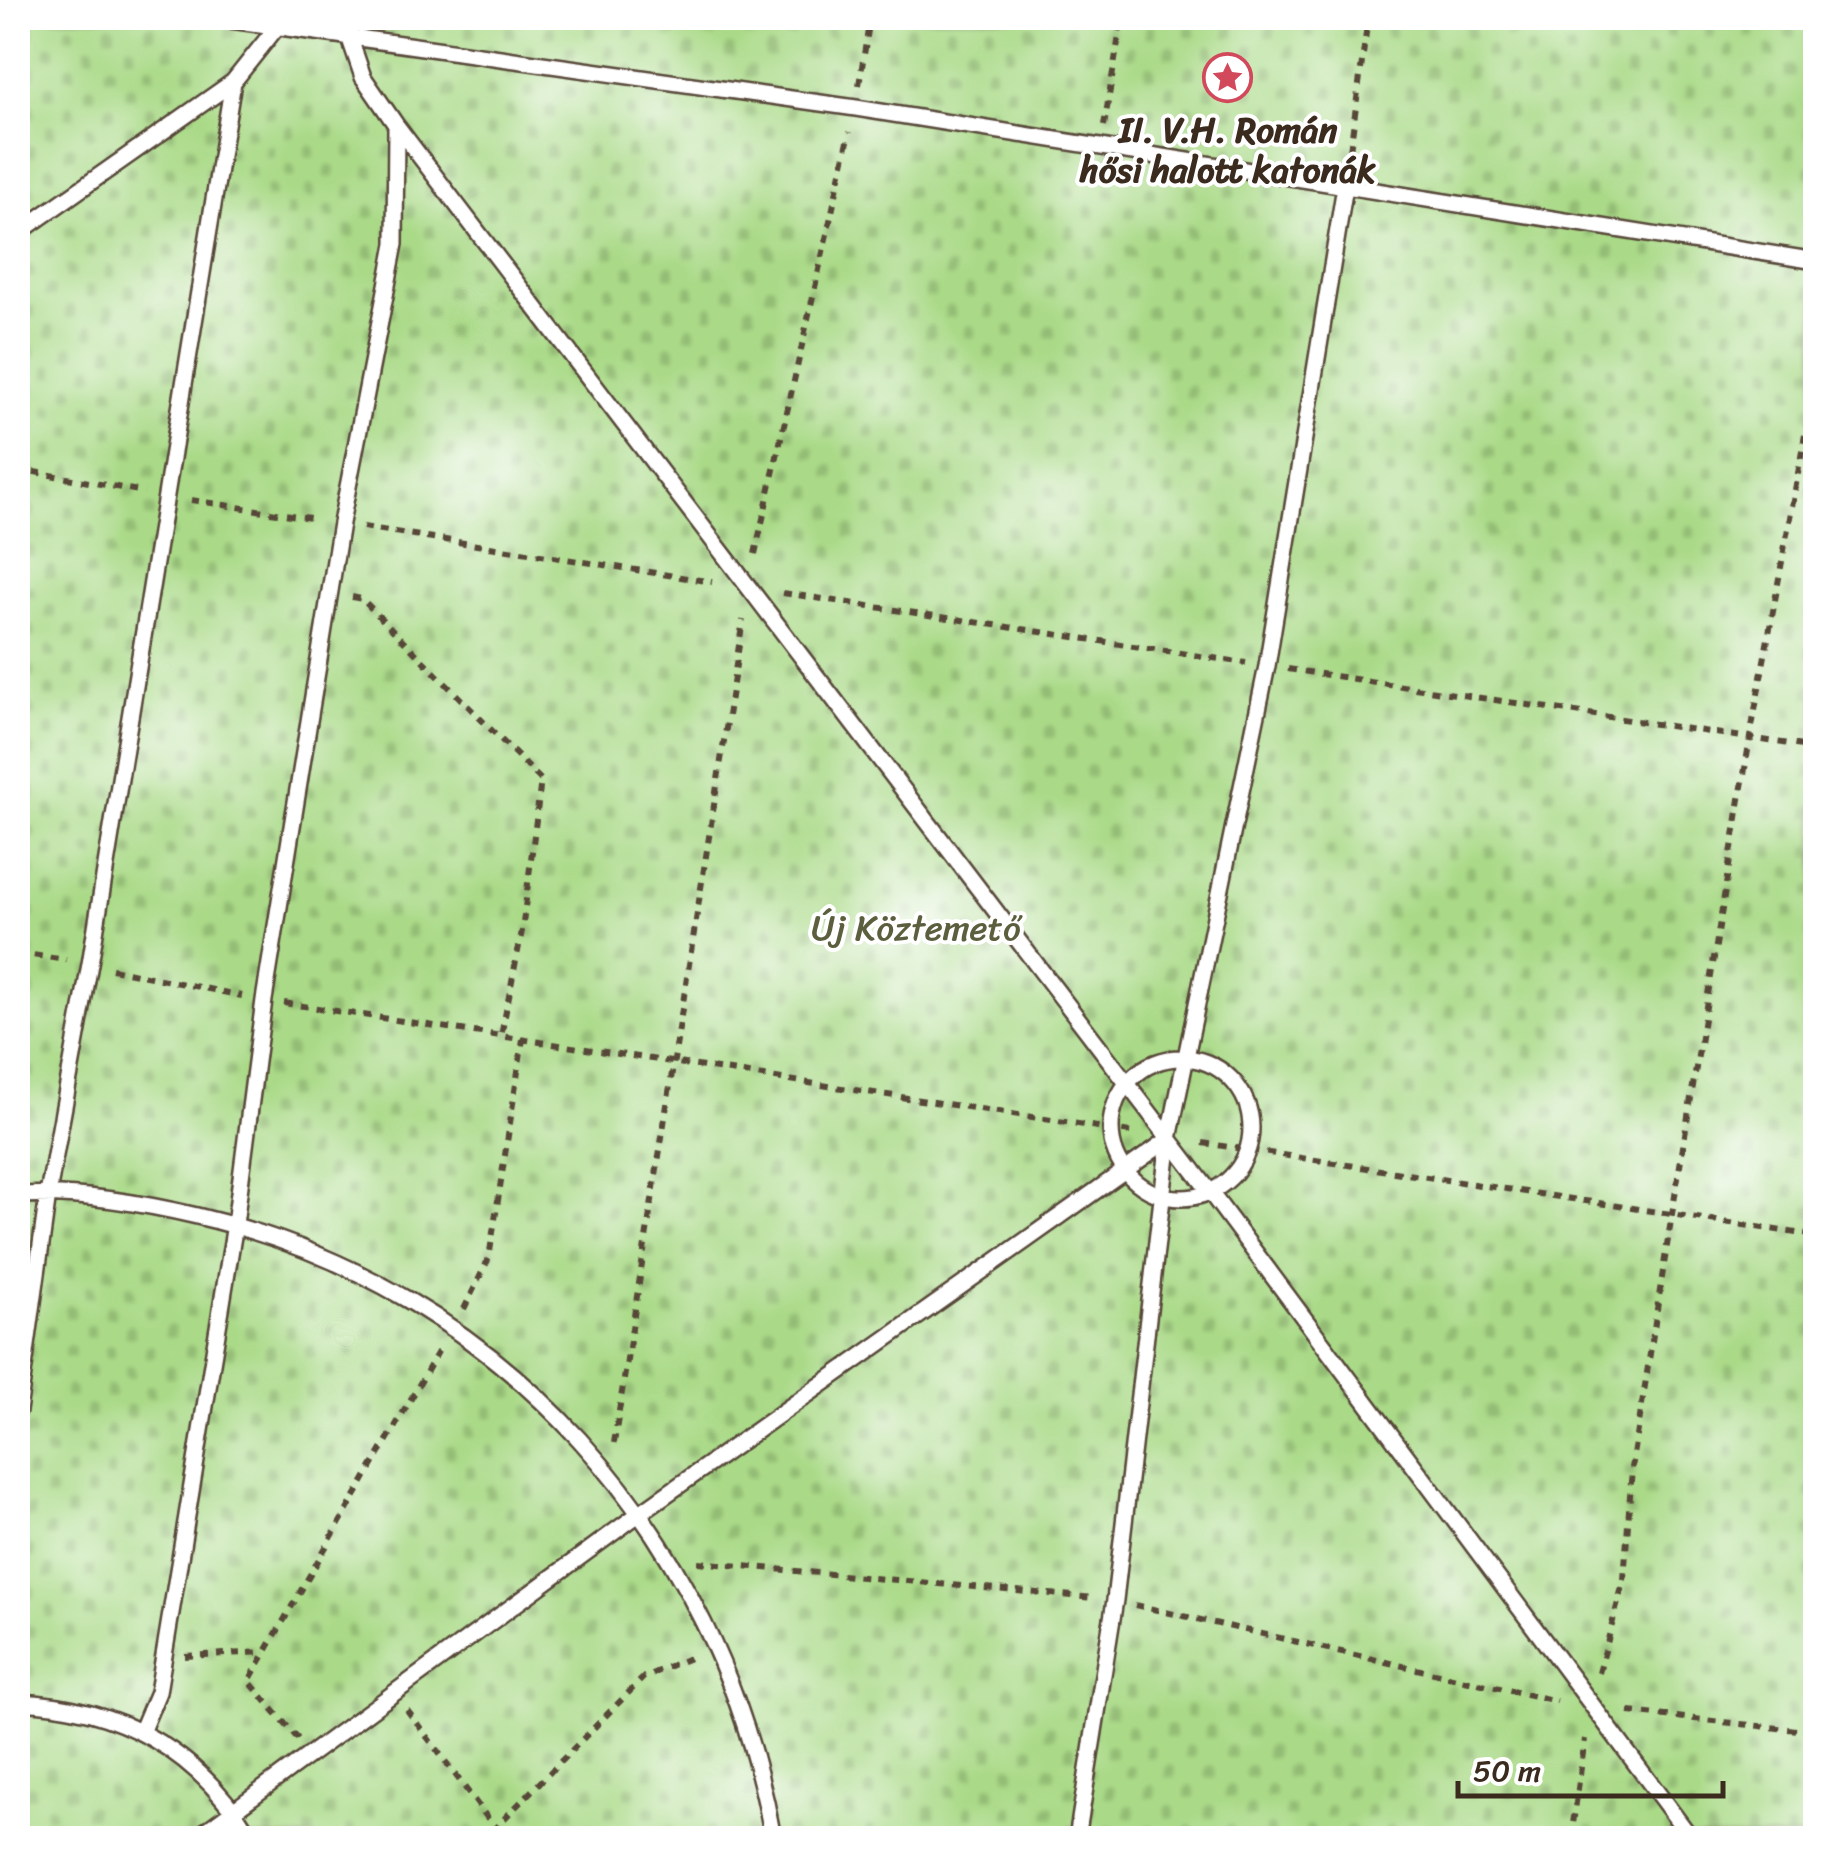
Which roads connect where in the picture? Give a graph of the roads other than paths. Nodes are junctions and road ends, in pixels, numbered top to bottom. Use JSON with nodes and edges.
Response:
{"nodes":[{"id":1,"x":216,"y":18,"type":"edge"},
{"id":2,"x":277,"y":23,"type":"edge"},
{"id":3,"x":350,"y":39,"type":"junction"},
{"id":4,"x":233,"y":82,"type":"junction"},
{"id":5,"x":396,"y":125,"type":"junction"},
{"id":6,"x":1345,"y":186,"type":"junction"},
{"id":7,"x":18,"y":233,"type":"edge"},
{"id":8,"x":1816,"y":261,"type":"edge"},
{"id":9,"x":1186,"y":1057,"type":"junction"},
{"id":10,"x":1126,"y":1083,"type":"junction"},
{"id":11,"x":1169,"y":1138,"type":"junction"},
{"id":12,"x":1124,"y":1170,"type":"junction"},
{"id":13,"x":1210,"y":1192,"type":"junction"},
{"id":14,"x":48,"y":1194,"type":"junction"},
{"id":15,"x":18,"y":1195,"type":"edge"},
{"id":16,"x":1162,"y":1196,"type":"junction"},
{"id":17,"x":235,"y":1224,"type":"junction"},
{"id":18,"x":18,"y":1411,"type":"edge"},
{"id":19,"x":640,"y":1513,"type":"junction"},
{"id":20,"x":18,"y":1702,"type":"edge"},
{"id":21,"x":142,"y":1730,"type":"junction"},
{"id":22,"x":234,"y":1810,"type":"junction"},
{"id":23,"x":196,"y":1838,"type":"edge"},
{"id":24,"x":251,"y":1838,"type":"edge"},
{"id":25,"x":773,"y":1838,"type":"edge"},
{"id":26,"x":1077,"y":1838,"type":"edge"},
{"id":27,"x":1691,"y":1838,"type":"edge"}],
"edges":[{"from":1,"to":2,"type":"lane"},
{"from":2,"to":3,"type":"lane"},
{"from":2,"to":4,"type":"lane"},
{"from":3,"to":5,"type":"lane"},
{"from":3,"to":6,"type":"lane"},
{"from":4,"to":7,"type":"lane"},
{"from":4,"to":14,"type":"lane"},
{"from":5,"to":10,"type":"lane"},
{"from":5,"to":17,"type":"lane"},
{"from":6,"to":8,"type":"lane"},
{"from":6,"to":9,"type":"lane"},
{"from":9,"to":10,"type":"lane"},
{"from":9,"to":11,"type":"lane"},
{"from":9,"to":13,"type":"lane"},
{"from":10,"to":11,"type":"lane"},
{"from":10,"to":12,"type":"lane"},
{"from":11,"to":12,"type":"lane"},
{"from":11,"to":13,"type":"lane"},
{"from":11,"to":16,"type":"lane"},
{"from":12,"to":16,"type":"lane"},
{"from":12,"to":19,"type":"lane"},
{"from":13,"to":16,"type":"lane"},
{"from":13,"to":27,"type":"lane"},
{"from":14,"to":15,"type":"lane"},
{"from":14,"to":17,"type":"lane"},
{"from":14,"to":18,"type":"lane"},
{"from":16,"to":26,"type":"lane"},
{"from":17,"to":19,"type":"lane"},
{"from":17,"to":21,"type":"lane"},
{"from":19,"to":22,"type":"lane"},
{"from":19,"to":25,"type":"lane"},
{"from":20,"to":21,"type":"lane"},
{"from":21,"to":22,"type":"lane"},
{"from":22,"to":23,"type":"lane"},
{"from":22,"to":24,"type":"lane"}]}
